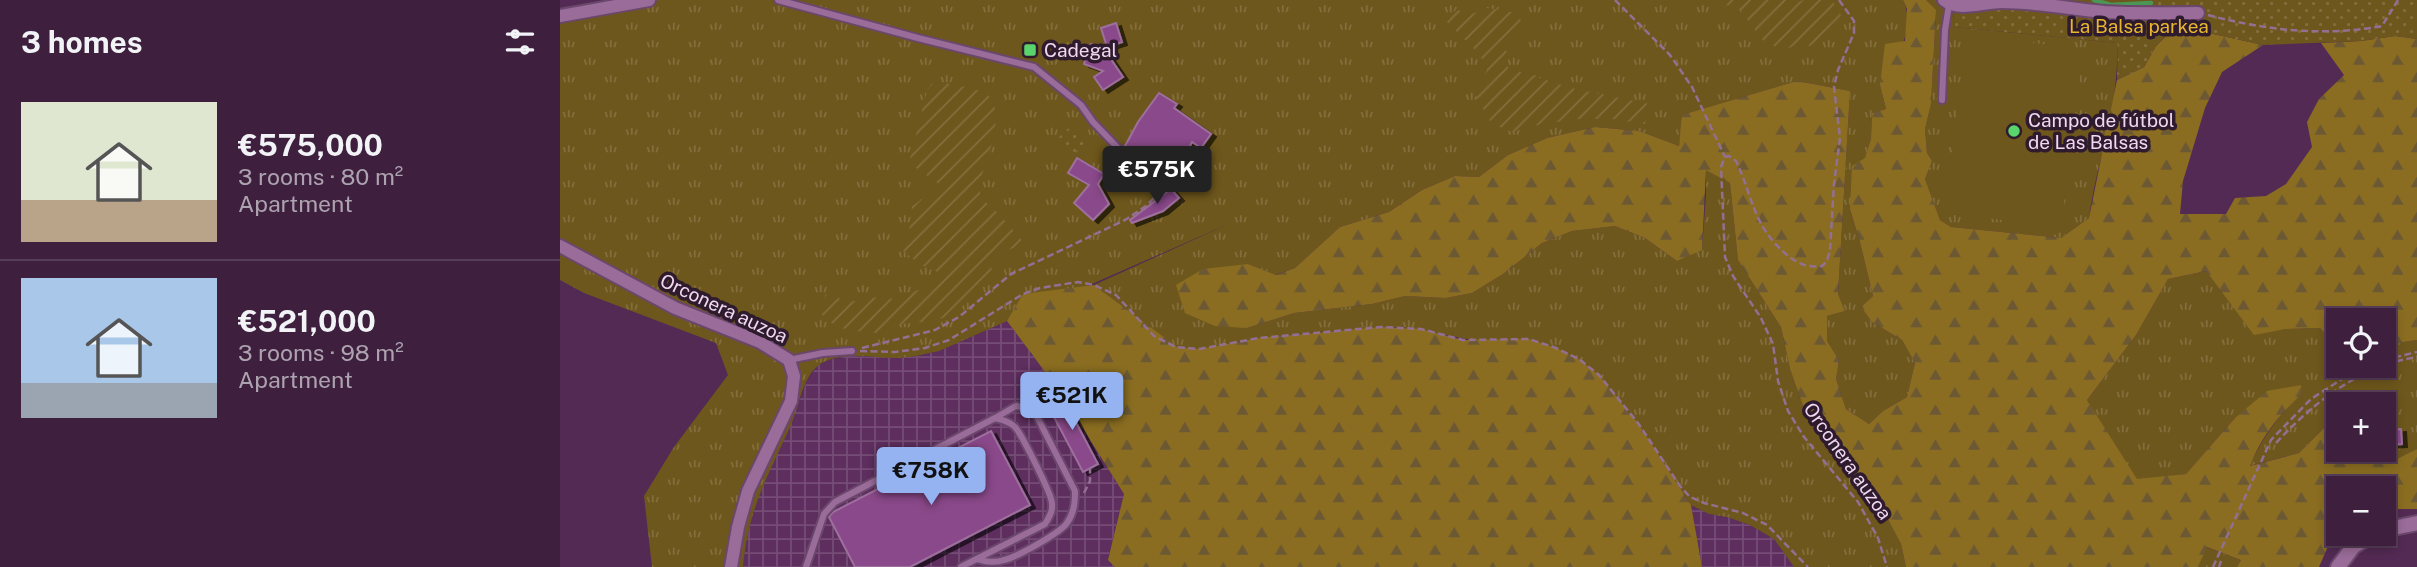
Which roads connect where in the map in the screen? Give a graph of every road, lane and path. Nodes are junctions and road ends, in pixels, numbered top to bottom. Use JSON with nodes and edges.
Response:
{"nodes":[{"id":1,"x":649,"y":0,"type":"edge"},
{"id":2,"x":778,"y":0,"type":"edge"},
{"id":3,"x":1615,"y":0,"type":"edge"},
{"id":4,"x":1839,"y":0,"type":"edge"},
{"id":5,"x":2398,"y":0,"type":"edge"},
{"id":6,"x":1946,"y":2,"type":"edge"},
{"id":7,"x":2198,"y":13,"type":"joint"},
{"id":8,"x":560,"y":16,"type":"edge"},
{"id":9,"x":1942,"y":100,"type":"dead end"},
{"id":10,"x":1725,"y":157,"type":"junction"},
{"id":11,"x":1165,"y":177,"type":"joint"},
{"id":12,"x":560,"y":246,"type":"edge"},
{"id":13,"x":852,"y":351,"type":"junction"},
{"id":14,"x":2417,"y":352,"type":"edge"},
{"id":15,"x":2396,"y":357,"type":"edge"},
{"id":16,"x":2417,"y":357,"type":"edge"},
{"id":17,"x":789,"y":360,"type":"junction"},
{"id":18,"x":2344,"y":378,"type":"edge"},
{"id":19,"x":995,"y":418,"type":"junction"},
{"id":20,"x":2276,"y":443,"type":"dead end"},
{"id":21,"x":1090,"y":469,"type":"dead end"},
{"id":22,"x":1075,"y":503,"type":"junction"},
{"id":23,"x":2417,"y":523,"type":"edge"},
{"id":24,"x":2396,"y":527,"type":"edge"},
{"id":25,"x":2355,"y":546,"type":"edge"},
{"id":26,"x":977,"y":559,"type":"junction"},
{"id":27,"x":2221,"y":561,"type":"dead end"},
{"id":28,"x":731,"y":567,"type":"edge"},
{"id":29,"x":806,"y":567,"type":"edge"},
{"id":30,"x":961,"y":567,"type":"edge"},
{"id":31,"x":1808,"y":567,"type":"edge"},
{"id":32,"x":1887,"y":567,"type":"edge"},
{"id":33,"x":2213,"y":567,"type":"edge"},
{"id":34,"x":2219,"y":567,"type":"edge"},
{"id":35,"x":2338,"y":567,"type":"edge"}],
"edges":[{"from":1,"to":8,"type":"street"},
{"from":2,"to":11,"type":"lane"},
{"from":3,"to":10,"type":"path"},
{"from":4,"to":10,"type":"path"},
{"from":5,"to":7,"type":"path"},
{"from":6,"to":7,"type":"street"},
{"from":6,"to":9,"type":"lane"},
{"from":10,"to":32,"type":"path","name":"Orconera auzoa"},
{"from":11,"to":13,"type":"path"},
{"from":12,"to":17,"type":"street","name":"Orconera auzoa"},
{"from":13,"to":17,"type":"lane"},
{"from":13,"to":31,"type":"path"},
{"from":14,"to":15,"type":"path"},
{"from":16,"to":20,"type":"path"},
{"from":17,"to":28,"type":"street","name":"Orconera auzoa"},
{"from":18,"to":33,"type":"path"},
{"from":19,"to":22,"type":"lane"},
{"from":19,"to":26,"type":"lane"},
{"from":19,"to":29,"type":"lane"},
{"from":21,"to":22,"type":"path"},
{"from":22,"to":26,"type":"lane"},
{"from":23,"to":24,"type":"street"},
{"from":25,"to":35,"type":"street"},
{"from":26,"to":30,"type":"lane"},
{"from":27,"to":34,"type":"path"}]}
